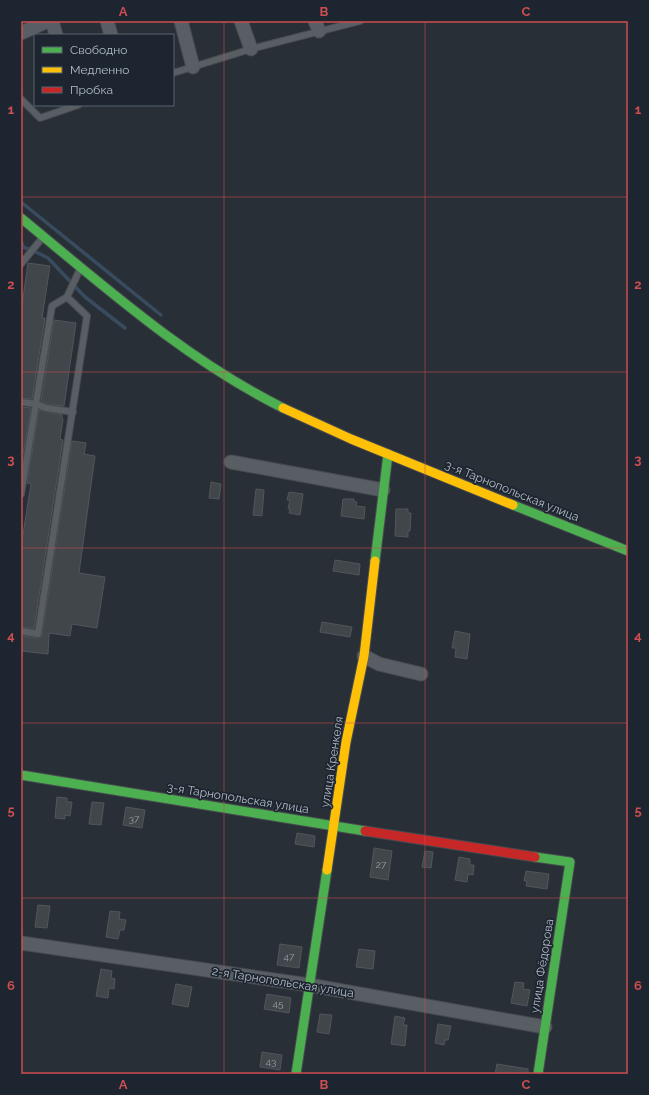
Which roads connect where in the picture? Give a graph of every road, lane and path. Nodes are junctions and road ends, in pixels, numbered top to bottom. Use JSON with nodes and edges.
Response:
{"nodes":[{"id":1,"x":48,"y":21,"type":"edge"},
{"id":2,"x":52,"y":21,"type":"edge"},
{"id":3,"x":107,"y":21,"type":"edge"},
{"id":4,"x":181,"y":21,"type":"edge"},
{"id":5,"x":241,"y":21,"type":"edge"},
{"id":6,"x":360,"y":21,"type":"edge"},
{"id":7,"x":317,"y":26,"type":"edge"},
{"id":8,"x":21,"y":33,"type":"edge"},
{"id":9,"x":56,"y":34,"type":"edge"},
{"id":10,"x":111,"y":34,"type":"edge"},
{"id":11,"x":250,"y":49,"type":"junction"},
{"id":12,"x":193,"y":67,"type":"junction"},
{"id":13,"x":174,"y":73,"type":"edge"},
{"id":14,"x":21,"y":99,"type":"edge"},
{"id":15,"x":75,"y":106,"type":"edge"},
{"id":16,"x":21,"y":218,"type":"edge"},
{"id":17,"x":43,"y":236,"type":"junction"},
{"id":18,"x":21,"y":264,"type":"edge"},
{"id":19,"x":81,"y":268,"type":"junction"},
{"id":20,"x":67,"y":297,"type":"junction"},
{"id":21,"x":21,"y":402,"type":"edge"},
{"id":22,"x":36,"y":404,"type":"junction"},
{"id":23,"x":73,"y":412,"type":"junction"},
{"id":24,"x":388,"y":454,"type":"junction"},
{"id":25,"x":231,"y":462,"type":"dead end"},
{"id":26,"x":383,"y":490,"type":"junction"},
{"id":27,"x":21,"y":494,"type":"edge"},
{"id":28,"x":628,"y":551,"type":"edge"},
{"id":29,"x":21,"y":631,"type":"edge"},
{"id":30,"x":364,"y":656,"type":"junction"},
{"id":31,"x":421,"y":674,"type":"dead end"},
{"id":32,"x":21,"y":775,"type":"edge"},
{"id":33,"x":333,"y":826,"type":"junction"},
{"id":34,"x":570,"y":862,"type":"joint"},
{"id":35,"x":21,"y":943,"type":"edge"},
{"id":36,"x":309,"y":985,"type":"junction"},
{"id":37,"x":545,"y":1027,"type":"junction"},
{"id":38,"x":296,"y":1074,"type":"edge"},
{"id":39,"x":538,"y":1074,"type":"edge"}],
"edges":[{"from":1,"to":8,"type":"street"},
{"from":2,"to":9,"type":"street"},
{"from":3,"to":10,"type":"street"},
{"from":4,"to":12,"type":"street"},
{"from":5,"to":11,"type":"street"},
{"from":6,"to":7,"type":"lane"},
{"from":7,"to":11,"type":"lane"},
{"from":11,"to":12,"type":"lane"},
{"from":12,"to":13,"type":"lane"},
{"from":14,"to":15,"type":"lane"},
{"from":16,"to":17,"type":"street","name":"3-я Тарнопольская улица"},
{"from":17,"to":18,"type":"lane"},
{"from":17,"to":19,"type":"street","name":"3-я Тарнопольская улица"},
{"from":19,"to":20,"type":"lane"},
{"from":19,"to":24,"type":"street","name":"3-я Тарнопольская улица"},
{"from":20,"to":22,"type":"lane"},
{"from":20,"to":23,"type":"lane"},
{"from":21,"to":22,"type":"lane"},
{"from":22,"to":23,"type":"lane"},
{"from":22,"to":27,"type":"lane"},
{"from":23,"to":29,"type":"lane"},
{"from":24,"to":26,"type":"street","name":"улица Кренкеля"},
{"from":24,"to":28,"type":"street","name":"3-я Тарнопольская улица"},
{"from":25,"to":26,"type":"street"},
{"from":26,"to":30,"type":"street","name":"улица Кренкеля"},
{"from":30,"to":31,"type":"street"},
{"from":30,"to":33,"type":"street","name":"улица Кренкеля"},
{"from":32,"to":33,"type":"street","name":"3-я Тарнопольская улица"},
{"from":33,"to":34,"type":"street","name":"3-я Тарнопольская улица"},
{"from":33,"to":36,"type":"street","name":"улица Кренкеля"},
{"from":34,"to":37,"type":"street","name":"улица Фёдорова"},
{"from":35,"to":36,"type":"street","name":"2-я Тарнопольская улица"},
{"from":36,"to":37,"type":"street","name":"2-я Тарнопольская улица"},
{"from":36,"to":38,"type":"street","name":"улица Кренкеля"},
{"from":37,"to":39,"type":"street","name":"улица Фёдорова"}]}
